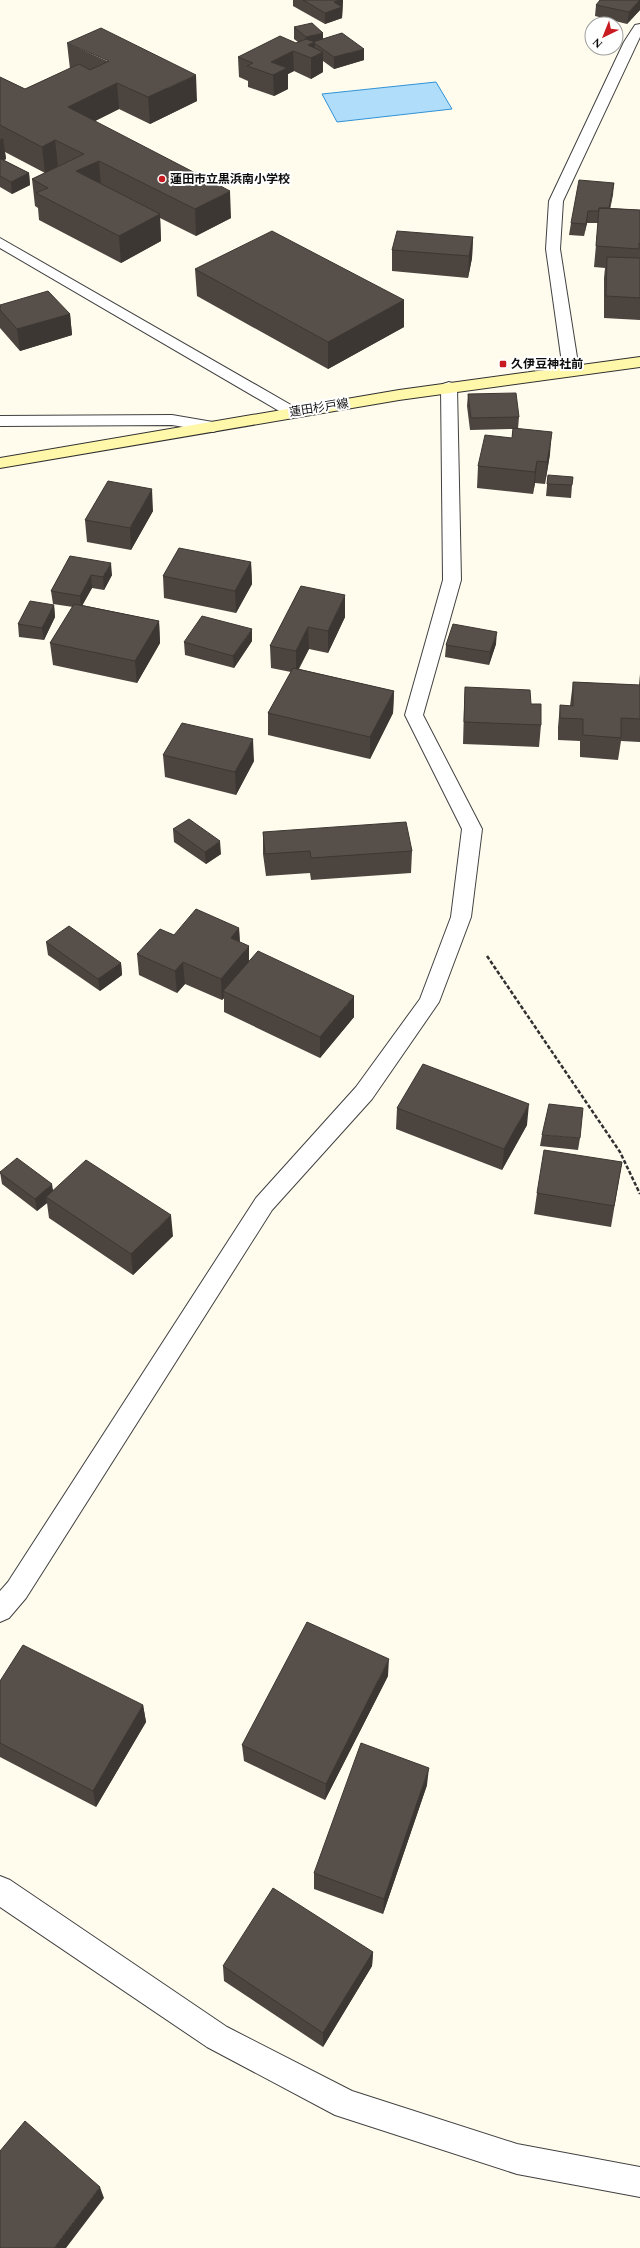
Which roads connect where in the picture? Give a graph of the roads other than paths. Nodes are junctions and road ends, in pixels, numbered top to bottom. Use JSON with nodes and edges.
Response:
{"nodes":[{"id":1,"x":640,"y":28,"type":"edge"},
{"id":2,"x":0,"y":242,"type":"edge"},
{"id":3,"x":640,"y":362,"type":"edge"},
{"id":4,"x":571,"y":370,"type":"junction"},
{"id":5,"x":449,"y":387,"type":"junction"},
{"id":6,"x":292,"y":412,"type":"junction"},
{"id":7,"x":0,"y":421,"type":"edge"},
{"id":8,"x":212,"y":427,"type":"junction"},
{"id":9,"x":0,"y":463,"type":"edge"},
{"id":10,"x":0,"y":1610,"type":"edge"},
{"id":11,"x":0,"y":1890,"type":"edge"},
{"id":12,"x":640,"y":2182,"type":"edge"}],
"edges":[{"from":1,"to":4,"type":"street"},
{"from":2,"to":6,"type":"street"},
{"from":3,"to":4,"type":"main road","name":"蓮田杉戸線"},
{"from":4,"to":5,"type":"main road","name":"蓮田杉戸線"},
{"from":5,"to":6,"type":"main road","name":"蓮田杉戸線"},
{"from":5,"to":10,"type":"street"},
{"from":6,"to":8,"type":"main road","name":"蓮田杉戸線"},
{"from":7,"to":8,"type":"street"},
{"from":8,"to":9,"type":"main road","name":"蓮田杉戸線"},
{"from":11,"to":12,"type":"street"}]}
